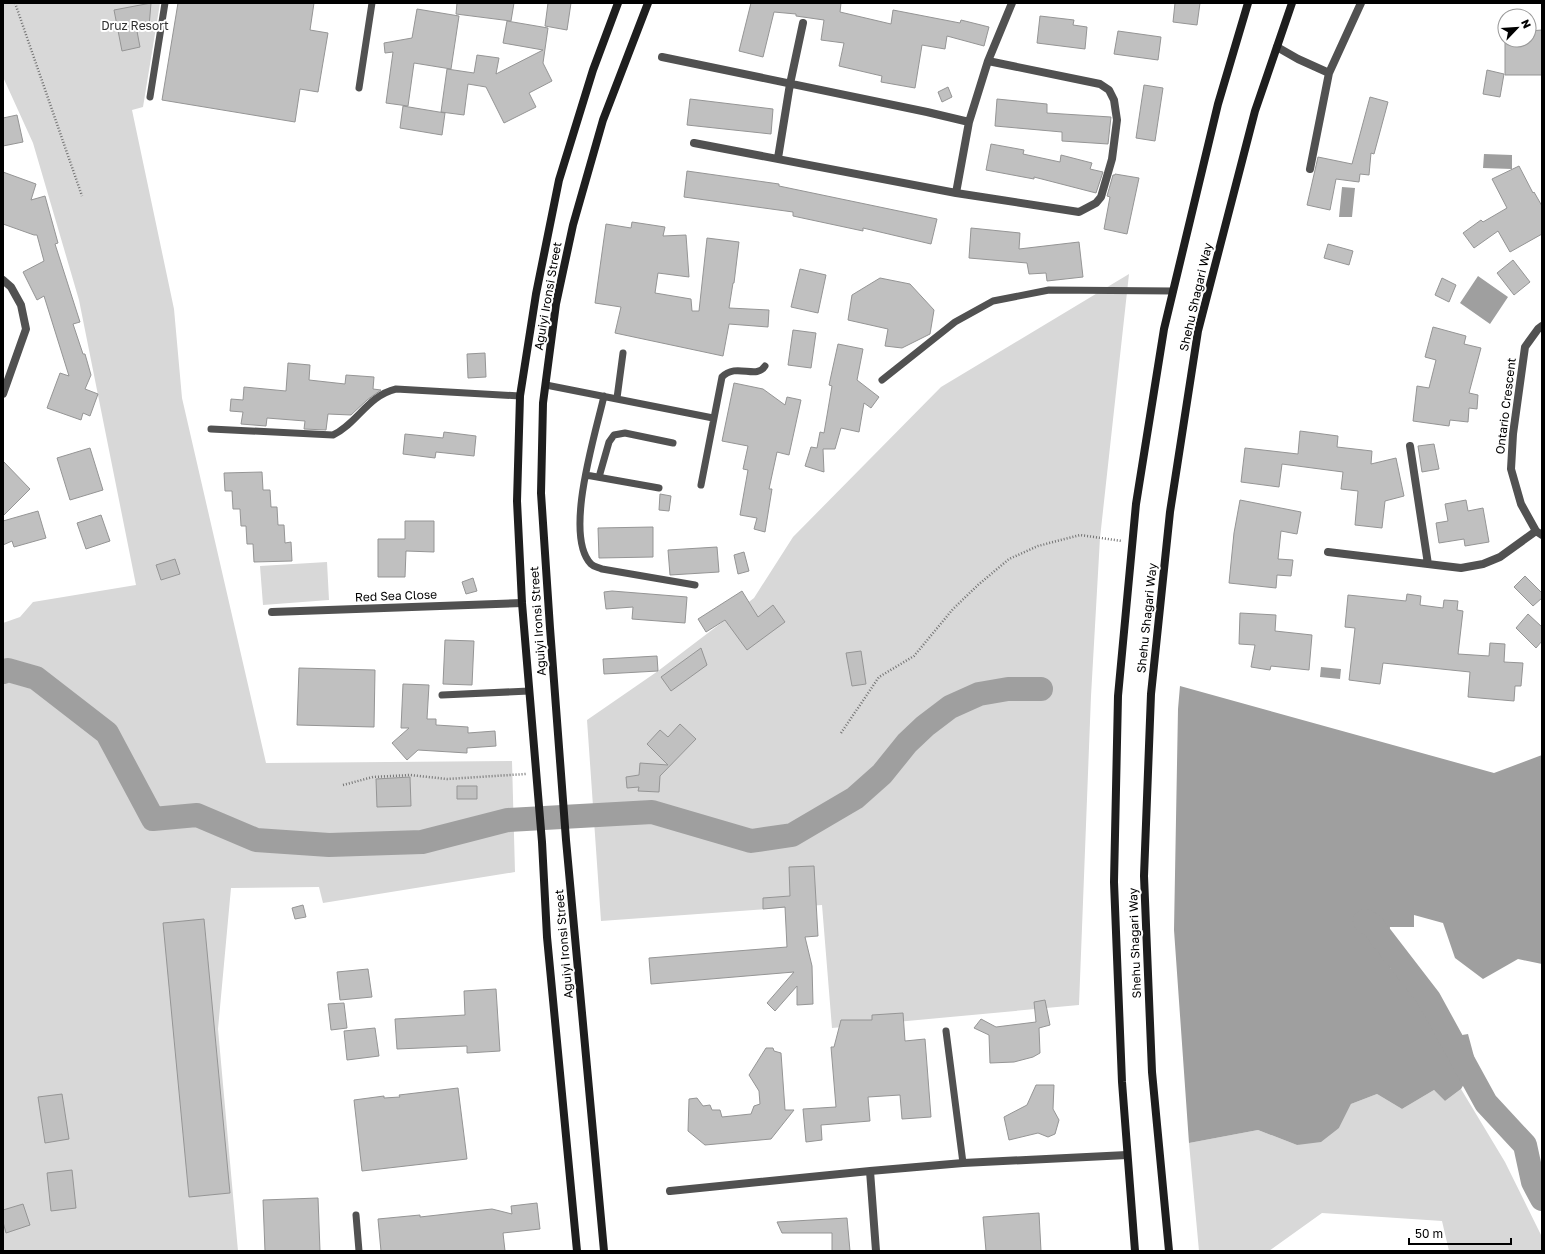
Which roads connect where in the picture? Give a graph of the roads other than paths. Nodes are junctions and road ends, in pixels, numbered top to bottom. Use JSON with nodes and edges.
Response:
{"nodes":[{"id":1,"x":165,"y":3,"type":"edge"},
{"id":2,"x":372,"y":3,"type":"edge"},
{"id":3,"x":618,"y":3,"type":"edge"},
{"id":4,"x":648,"y":3,"type":"edge"},
{"id":5,"x":1012,"y":3,"type":"edge"},
{"id":6,"x":1248,"y":3,"type":"edge"},
{"id":7,"x":1292,"y":3,"type":"edge"},
{"id":8,"x":1360,"y":3,"type":"edge"},
{"id":9,"x":803,"y":23,"type":"dead end"},
{"id":10,"x":1277,"y":47,"type":"junction"},
{"id":11,"x":662,"y":57,"type":"dead end"},
{"id":12,"x":988,"y":61,"type":"junction"},
{"id":13,"x":1329,"y":73,"type":"junction"},
{"id":14,"x":790,"y":84,"type":"junction"},
{"id":15,"x":359,"y":88,"type":"dead end"},
{"id":16,"x":150,"y":97,"type":"dead end"},
{"id":17,"x":969,"y":122,"type":"junction"},
{"id":18,"x":694,"y":143,"type":"dead end"},
{"id":19,"x":778,"y":158,"type":"junction"},
{"id":20,"x":1310,"y":169,"type":"dead end"},
{"id":21,"x":956,"y":193,"type":"junction"},
{"id":22,"x":3,"y":280,"type":"edge"},
{"id":23,"x":1174,"y":291,"type":"junction"},
{"id":24,"x":1542,"y":326,"type":"edge"},
{"id":25,"x":624,"y":353,"type":"dead end"},
{"id":26,"x":765,"y":366,"type":"dead end"},
{"id":27,"x":882,"y":380,"type":"dead end"},
{"id":28,"x":546,"y":385,"type":"junction"},
{"id":29,"x":3,"y":394,"type":"edge"},
{"id":30,"x":520,"y":396,"type":"junction"},
{"id":31,"x":604,"y":396,"type":"junction"},
{"id":32,"x":617,"y":398,"type":"junction"},
{"id":33,"x":713,"y":418,"type":"junction"},
{"id":34,"x":211,"y":430,"type":"dead end"},
{"id":35,"x":673,"y":443,"type":"dead end"},
{"id":36,"x":1410,"y":446,"type":"dead end"},
{"id":37,"x":586,"y":475,"type":"junction"},
{"id":38,"x":599,"y":477,"type":"junction"},
{"id":39,"x":701,"y":485,"type":"dead end"},
{"id":40,"x":659,"y":488,"type":"dead end"},
{"id":41,"x":1539,"y":533,"type":"edge"},
{"id":42,"x":1328,"y":552,"type":"dead end"},
{"id":43,"x":1428,"y":564,"type":"junction"},
{"id":44,"x":696,"y":585,"type":"dead end"},
{"id":45,"x":522,"y":603,"type":"junction"},
{"id":46,"x":272,"y":612,"type":"dead end"},
{"id":47,"x":529,"y":691,"type":"junction"},
{"id":48,"x":442,"y":695,"type":"dead end"},
{"id":49,"x":946,"y":1031,"type":"dead end"},
{"id":50,"x":1127,"y":1155,"type":"junction"},
{"id":51,"x":962,"y":1163,"type":"junction"},
{"id":52,"x":870,"y":1171,"type":"junction"},
{"id":53,"x":670,"y":1191,"type":"dead end"},
{"id":54,"x":356,"y":1214,"type":"dead end"},
{"id":55,"x":359,"y":1251,"type":"edge"},
{"id":56,"x":577,"y":1251,"type":"edge"},
{"id":57,"x":604,"y":1251,"type":"edge"},
{"id":58,"x":876,"y":1251,"type":"edge"},
{"id":59,"x":1135,"y":1251,"type":"edge"},
{"id":60,"x":1169,"y":1251,"type":"edge"}],
"edges":[{"from":1,"to":16,"type":"lane"},
{"from":2,"to":15,"type":"lane"},
{"from":3,"to":30,"type":"main road","name":"Aguiyi Ironsi Street"},
{"from":4,"to":28,"type":"main road","name":"Aguiyi Ironsi Street"},
{"from":5,"to":12,"type":"street"},
{"from":6,"to":23,"type":"main road","name":"Shehu Shagari Way"},
{"from":7,"to":10,"type":"main road","name":"Shehu Shagari Way"},
{"from":8,"to":13,"type":"street"},
{"from":9,"to":14,"type":"street"},
{"from":10,"to":13,"type":"street"},
{"from":10,"to":60,"type":"main road","name":"Shehu Shagari Way"},
{"from":11,"to":14,"type":"street"},
{"from":12,"to":17,"type":"street"},
{"from":12,"to":21,"type":"street"},
{"from":13,"to":20,"type":"street"},
{"from":14,"to":17,"type":"street"},
{"from":14,"to":19,"type":"street"},
{"from":17,"to":21,"type":"street"},
{"from":18,"to":19,"type":"street"},
{"from":19,"to":21,"type":"street"},
{"from":22,"to":29,"type":"street"},
{"from":23,"to":27,"type":"lane"},
{"from":23,"to":50,"type":"main road","name":"Shehu Shagari Way"},
{"from":24,"to":41,"type":"street","name":"Ontario Crescent"},
{"from":25,"to":32,"type":"lane"},
{"from":26,"to":33,"type":"lane"},
{"from":28,"to":31,"type":"lane"},
{"from":28,"to":57,"type":"main road","name":"Aguiyi Ironsi Street"},
{"from":30,"to":34,"type":"lane"},
{"from":30,"to":45,"type":"main road","name":"Aguiyi Ironsi Street"},
{"from":31,"to":32,"type":"lane"},
{"from":31,"to":37,"type":"lane"},
{"from":32,"to":33,"type":"lane"},
{"from":33,"to":39,"type":"lane"},
{"from":35,"to":38,"type":"lane"},
{"from":36,"to":43,"type":"street"},
{"from":37,"to":38,"type":"lane"},
{"from":37,"to":44,"type":"lane"},
{"from":38,"to":40,"type":"lane"},
{"from":41,"to":43,"type":"street"},
{"from":42,"to":43,"type":"street"},
{"from":45,"to":46,"type":"street","name":"Red Sea Close"},
{"from":45,"to":47,"type":"main road","name":"Aguiyi Ironsi Street"},
{"from":47,"to":48,"type":"lane"},
{"from":47,"to":56,"type":"main road","name":"Aguiyi Ironsi Street"},
{"from":49,"to":51,"type":"lane"},
{"from":50,"to":51,"type":"street"},
{"from":50,"to":59,"type":"main road","name":"Shehu Shagari Way"},
{"from":51,"to":52,"type":"street"},
{"from":52,"to":53,"type":"street"},
{"from":52,"to":58,"type":"street"},
{"from":54,"to":55,"type":"lane"}]}
